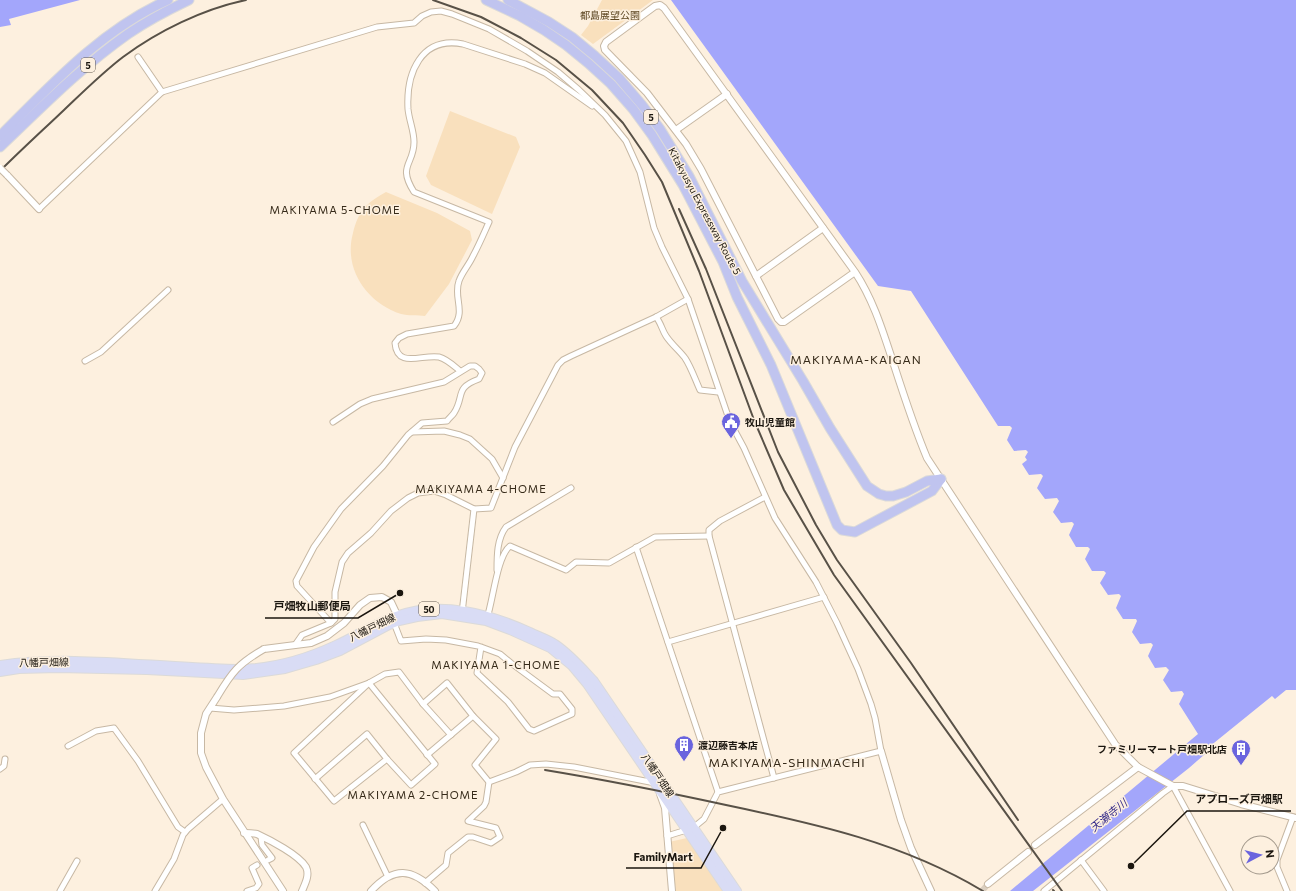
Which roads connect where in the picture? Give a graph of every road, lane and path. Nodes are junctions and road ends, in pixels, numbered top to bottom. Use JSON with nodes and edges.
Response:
{"nodes":[{"id":1,"x":168,"y":0,"type":"edge"},
{"id":2,"x":189,"y":0,"type":"edge"},
{"id":3,"x":486,"y":0,"type":"edge"},
{"id":4,"x":508,"y":0,"type":"edge"},
{"id":5,"x":138,"y":57,"type":"dead end"},
{"id":6,"x":162,"y":92,"type":"junction"},
{"id":7,"x":727,"y":94,"type":"junction"},
{"id":8,"x":605,"y":115,"type":"junction"},
{"id":9,"x":676,"y":130,"type":"junction"},
{"id":10,"x":0,"y":136,"type":"edge"},
{"id":11,"x":0,"y":147,"type":"edge"},
{"id":12,"x":0,"y":168,"type":"edge"},
{"id":13,"x":39,"y":209,"type":"joint"},
{"id":14,"x":823,"y":228,"type":"junction"},
{"id":15,"x":855,"y":272,"type":"junction"},
{"id":16,"x":756,"y":276,"type":"junction"},
{"id":17,"x":168,"y":290,"type":"dead end"},
{"id":18,"x":688,"y":300,"type":"junction"},
{"id":19,"x":656,"y":317,"type":"junction"},
{"id":20,"x":86,"y":361,"type":"dead end"},
{"id":21,"x":460,"y":371,"type":"junction"},
{"id":22,"x":718,"y":392,"type":"junction"},
{"id":23,"x":333,"y":422,"type":"dead end"},
{"id":24,"x":412,"y":432,"type":"junction"},
{"id":25,"x":504,"y":478,"type":"junction"},
{"id":26,"x":941,"y":479,"type":"junction"},
{"id":27,"x":572,"y":488,"type":"dead end"},
{"id":28,"x":765,"y":497,"type":"junction"},
{"id":29,"x":474,"y":509,"type":"junction"},
{"id":30,"x":708,"y":536,"type":"junction"},
{"id":31,"x":636,"y":548,"type":"junction"},
{"id":32,"x":498,"y":574,"type":"junction"},
{"id":33,"x":824,"y":597,"type":"junction"},
{"id":34,"x":462,"y":614,"type":"junction"},
{"id":35,"x":487,"y":618,"type":"junction"},
{"id":36,"x":397,"y":620,"type":"junction"},
{"id":37,"x":331,"y":623,"type":"junction"},
{"id":38,"x":732,"y":623,"type":"junction"},
{"id":39,"x":668,"y":642,"type":"junction"},
{"id":40,"x":295,"y":646,"type":"junction"},
{"id":41,"x":481,"y":647,"type":"junction"},
{"id":42,"x":0,"y":665,"type":"edge"},
{"id":43,"x":0,"y":672,"type":"edge"},
{"id":44,"x":369,"y":683,"type":"junction"},
{"id":45,"x":423,"y":704,"type":"junction"},
{"id":46,"x":210,"y":708,"type":"junction"},
{"id":47,"x":473,"y":716,"type":"junction"},
{"id":48,"x":450,"y":735,"type":"junction"},
{"id":49,"x":68,"y":746,"type":"dead end"},
{"id":50,"x":881,"y":751,"type":"junction"},
{"id":51,"x":427,"y":755,"type":"junction"},
{"id":52,"x":5,"y":759,"type":"dead end"},
{"id":53,"x":387,"y":759,"type":"junction"},
{"id":54,"x":1138,"y":767,"type":"junction"},
{"id":55,"x":0,"y":769,"type":"edge"},
{"id":56,"x":774,"y":778,"type":"junction"},
{"id":57,"x":315,"y":779,"type":"junction"},
{"id":58,"x":489,"y":782,"type":"junction"},
{"id":59,"x":656,"y":783,"type":"junction"},
{"id":60,"x":1173,"y":786,"type":"junction"},
{"id":61,"x":718,"y":792,"type":"junction"},
{"id":62,"x":223,"y":799,"type":"junction"},
{"id":63,"x":1295,"y":817,"type":"edge"},
{"id":64,"x":363,"y":825,"type":"dead end"},
{"id":65,"x":689,"y":829,"type":"junction"},
{"id":66,"x":185,"y":832,"type":"junction"},
{"id":67,"x":244,"y":833,"type":"junction"},
{"id":68,"x":667,"y":836,"type":"junction"},
{"id":69,"x":261,"y":837,"type":"junction"},
{"id":70,"x":1035,"y":845,"type":"dead end"},
{"id":71,"x":1028,"y":852,"type":"dead end"},
{"id":72,"x":268,"y":860,"type":"dead end"},
{"id":73,"x":1081,"y":860,"type":"junction"},
{"id":74,"x":77,"y":861,"type":"dead end"},
{"id":75,"x":257,"y":865,"type":"dead end"},
{"id":76,"x":388,"y":878,"type":"junction"},
{"id":77,"x":425,"y":882,"type":"junction"},
{"id":78,"x":988,"y":884,"type":"tunnel mouth"},
{"id":79,"x":60,"y":891,"type":"edge"},
{"id":80,"x":155,"y":891,"type":"edge"},
{"id":81,"x":247,"y":891,"type":"edge"},
{"id":82,"x":283,"y":891,"type":"edge"},
{"id":83,"x":302,"y":891,"type":"edge"},
{"id":84,"x":372,"y":891,"type":"edge"},
{"id":85,"x":435,"y":891,"type":"edge"},
{"id":86,"x":672,"y":891,"type":"edge"},
{"id":87,"x":728,"y":891,"type":"edge"},
{"id":88,"x":737,"y":891,"type":"edge"},
{"id":89,"x":931,"y":891,"type":"edge"},
{"id":90,"x":1044,"y":891,"type":"edge"},
{"id":91,"x":1104,"y":891,"type":"edge"},
{"id":92,"x":1230,"y":891,"type":"edge"},
{"id":93,"x":1287,"y":891,"type":"edge"}],
"edges":[{"from":1,"to":10,"type":"highway","number":"5"},
{"from":2,"to":11,"type":"highway","number":"5"},
{"from":3,"to":26,"type":"highway","name":"Kitakyusyu Expressway Route 5","number":"5"},
{"from":4,"to":26,"type":"highway","name":"Kitakyusyu Expressway Route 5","number":"5"},
{"from":5,"to":6,"type":"street"},
{"from":6,"to":8,"type":"street"},
{"from":6,"to":13,"type":"street"},
{"from":7,"to":9,"type":"street"},
{"from":7,"to":9,"type":"street"},
{"from":7,"to":14,"type":"street"},
{"from":8,"to":18,"type":"street"},
{"from":8,"to":21,"type":"street"},
{"from":9,"to":16,"type":"street"},
{"from":12,"to":13,"type":"street","bridge":true},
{"from":14,"to":15,"type":"street"},
{"from":14,"to":16,"type":"street"},
{"from":15,"to":16,"type":"street"},
{"from":15,"to":26,"type":"street"},
{"from":17,"to":20,"type":"street"},
{"from":18,"to":19,"type":"street"},
{"from":18,"to":22,"type":"street"},
{"from":19,"to":22,"type":"street"},
{"from":19,"to":25,"type":"street"},
{"from":21,"to":23,"type":"street"},
{"from":21,"to":24,"type":"street"},
{"from":22,"to":28,"type":"street"},
{"from":24,"to":25,"type":"street"},
{"from":24,"to":37,"type":"street"},
{"from":25,"to":29,"type":"street"},
{"from":26,"to":54,"type":"street"},
{"from":27,"to":32,"type":"street"},
{"from":28,"to":30,"type":"street"},
{"from":28,"to":33,"type":"street"},
{"from":29,"to":34,"type":"street"},
{"from":29,"to":37,"type":"street"},
{"from":30,"to":31,"type":"street"},
{"from":30,"to":38,"type":"street"},
{"from":31,"to":32,"type":"street"},
{"from":31,"to":39,"type":"street"},
{"from":32,"to":35,"type":"street"},
{"from":33,"to":38,"type":"street"},
{"from":33,"to":50,"type":"street"},
{"from":34,"to":35,"type":"main road","name":"八幡戸畑線","number":"50"},
{"from":34,"to":36,"type":"main road","name":"八幡戸畑線","number":"50"},
{"from":35,"to":59,"type":"main road","name":"八幡戸畑線","number":"50"},
{"from":35,"to":65,"type":"main road","name":"八幡戸畑線","number":"50"},
{"from":36,"to":40,"type":"street"},
{"from":36,"to":41,"type":"street"},
{"from":36,"to":42,"type":"main road","name":"八幡戸畑線","number":"50"},
{"from":36,"to":43,"type":"main road","name":"八幡戸畑線","number":"50"},
{"from":37,"to":40,"type":"street"},
{"from":38,"to":39,"type":"street"},
{"from":38,"to":56,"type":"street"},
{"from":39,"to":61,"type":"street"},
{"from":40,"to":46,"type":"street","bridge":true},
{"from":41,"to":41,"type":"street"},
{"from":44,"to":45,"type":"street"},
{"from":44,"to":46,"type":"street"},
{"from":44,"to":51,"type":"street"},
{"from":44,"to":57,"type":"street"},
{"from":45,"to":47,"type":"street"},
{"from":45,"to":48,"type":"street"},
{"from":46,"to":62,"type":"street"},
{"from":47,"to":48,"type":"street"},
{"from":47,"to":58,"type":"street"},
{"from":48,"to":51,"type":"street"},
{"from":49,"to":66,"type":"street"},
{"from":50,"to":56,"type":"street"},
{"from":50,"to":89,"type":"street"},
{"from":51,"to":53,"type":"street"},
{"from":52,"to":55,"type":"street"},
{"from":53,"to":57,"type":"street"},
{"from":53,"to":57,"type":"street"},
{"from":54,"to":60,"type":"street"},
{"from":54,"to":70,"type":"street"},
{"from":56,"to":61,"type":"street"},
{"from":58,"to":59,"type":"street"},
{"from":58,"to":77,"type":"street"},
{"from":59,"to":65,"type":"main road","name":"八幡戸畑線","number":"50"},
{"from":59,"to":68,"type":"street"},
{"from":60,"to":63,"type":"street"},
{"from":60,"to":73,"type":"street"},
{"from":60,"to":92,"type":"street"},
{"from":61,"to":65,"type":"street"},
{"from":62,"to":66,"type":"street"},
{"from":62,"to":67,"type":"street"},
{"from":63,"to":93,"type":"street"},
{"from":64,"to":76,"type":"street"},
{"from":65,"to":68,"type":"street"},
{"from":65,"to":87,"type":"main road","name":"八幡戸畑線","number":"50"},
{"from":65,"to":88,"type":"main road","name":"八幡戸畑線","number":"50"},
{"from":66,"to":80,"type":"street"},
{"from":67,"to":69,"type":"street"},
{"from":67,"to":82,"type":"street"},
{"from":68,"to":86,"type":"street"},
{"from":69,"to":72,"type":"street"},
{"from":69,"to":83,"type":"street"},
{"from":71,"to":78,"type":"street"},
{"from":73,"to":90,"type":"street"},
{"from":73,"to":91,"type":"street"},
{"from":74,"to":79,"type":"street"},
{"from":75,"to":81,"type":"street"},
{"from":76,"to":77,"type":"street"},
{"from":76,"to":84,"type":"street"},
{"from":77,"to":85,"type":"street"}]}
